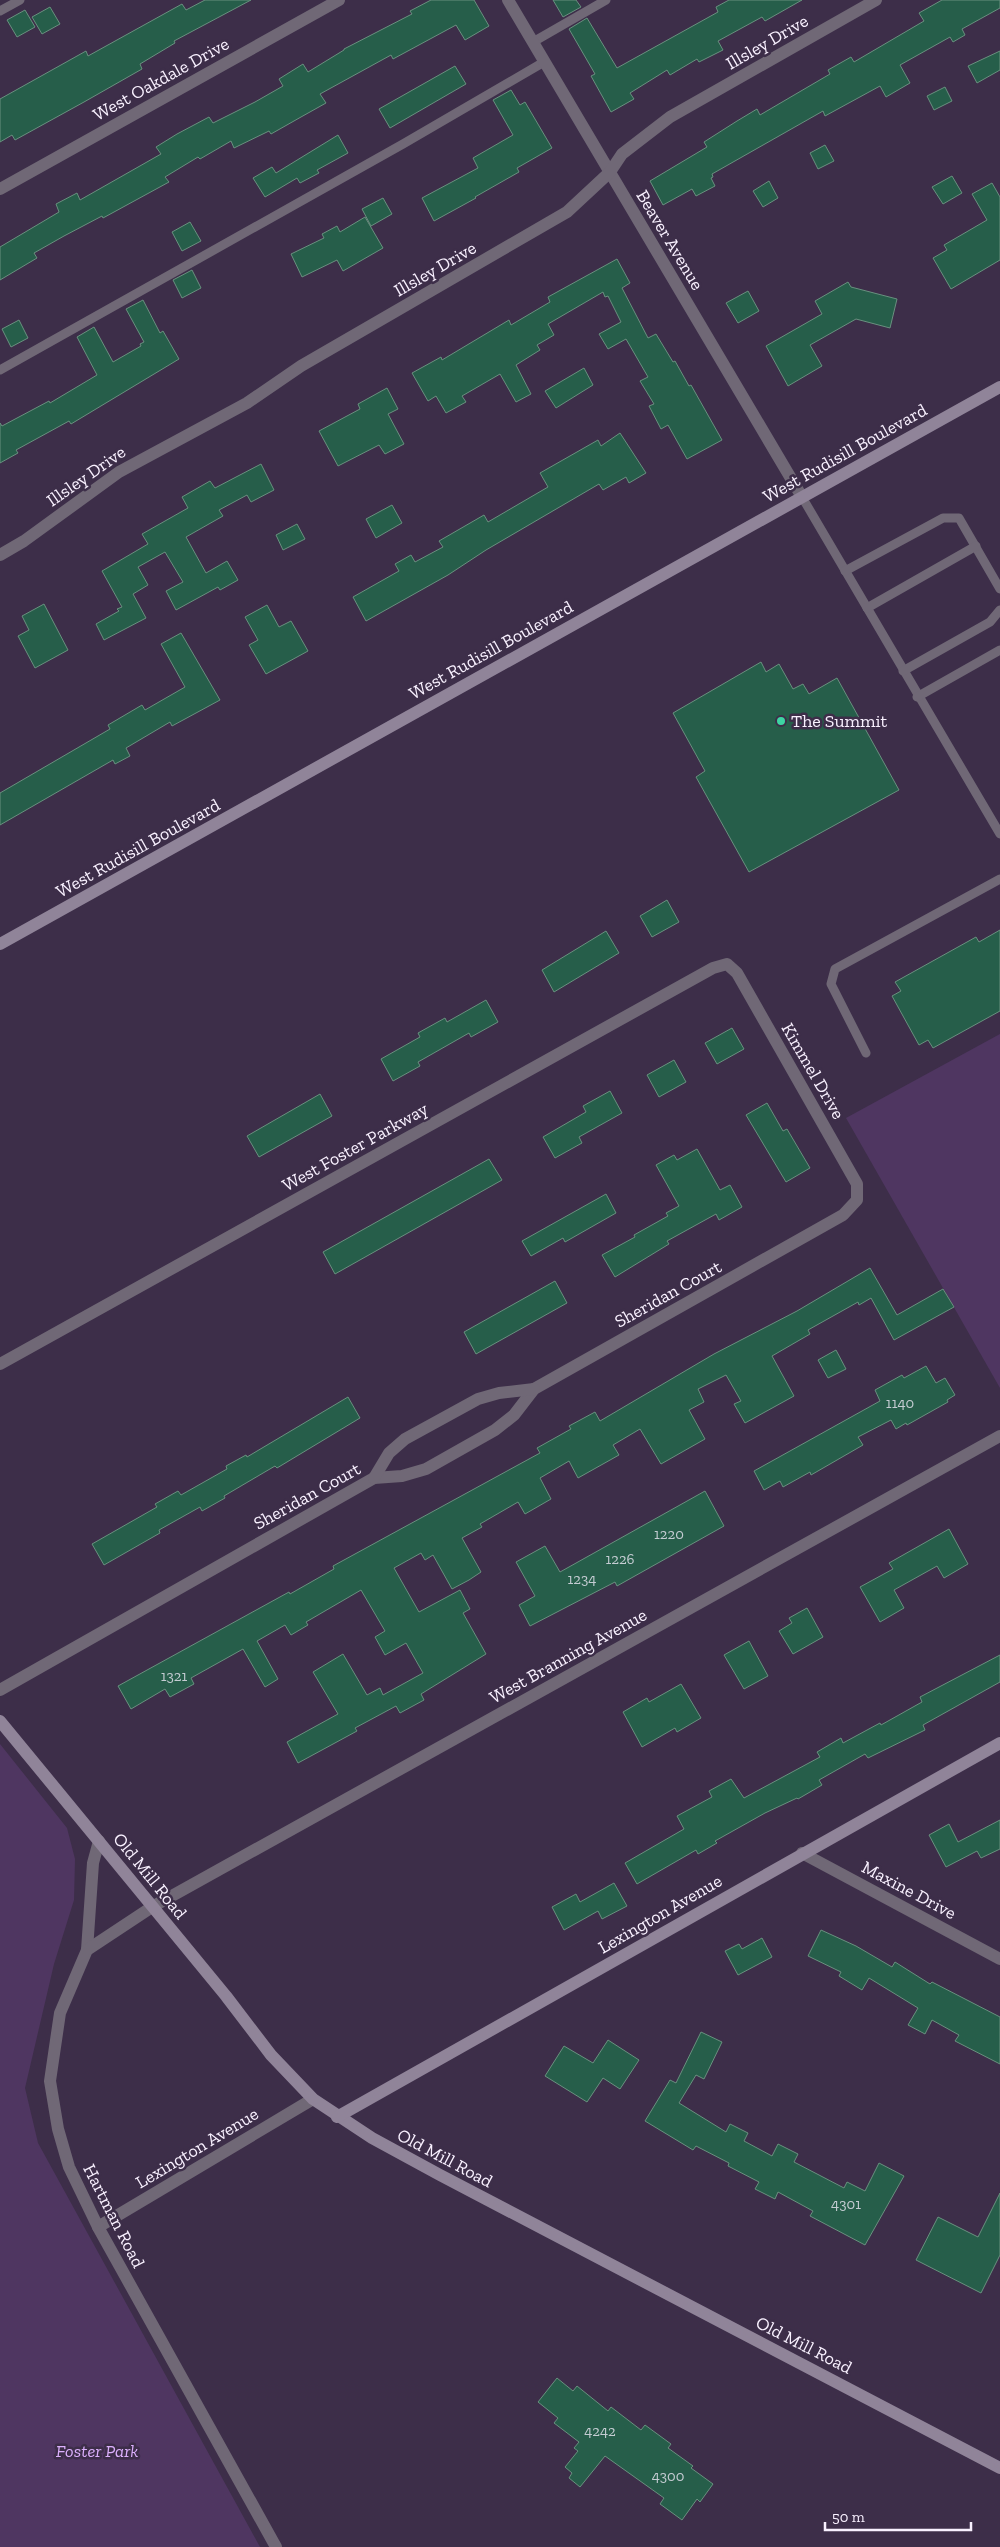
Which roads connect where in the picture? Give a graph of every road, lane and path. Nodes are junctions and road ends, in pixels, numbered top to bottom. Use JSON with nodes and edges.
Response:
{"nodes":[{"id":1,"x":20,"y":0,"type":"edge"},
{"id":2,"x":339,"y":0,"type":"edge"},
{"id":3,"x":508,"y":0,"type":"edge"},
{"id":4,"x":606,"y":0,"type":"edge"},
{"id":5,"x":876,"y":0,"type":"edge"},
{"id":6,"x":0,"y":11,"type":"edge"},
{"id":7,"x":533,"y":42,"type":"junction"},
{"id":8,"x":544,"y":62,"type":"junction"},
{"id":9,"x":610,"y":172,"type":"junction"},
{"id":10,"x":0,"y":189,"type":"edge"},
{"id":11,"x":0,"y":370,"type":"edge"},
{"id":12,"x":1000,"y":387,"type":"edge"},
{"id":13,"x":802,"y":497,"type":"junction"},
{"id":14,"x":976,"y":546,"type":"junction"},
{"id":15,"x":0,"y":554,"type":"edge"},
{"id":16,"x":845,"y":571,"type":"junction"},
{"id":17,"x":1000,"y":589,"type":"edge"},
{"id":18,"x":867,"y":608,"type":"junction"},
{"id":19,"x":1000,"y":610,"type":"edge"},
{"id":20,"x":1000,"y":650,"type":"edge"},
{"id":21,"x":903,"y":672,"type":"junction"},
{"id":22,"x":917,"y":697,"type":"junction"},
{"id":23,"x":1000,"y":834,"type":"edge"},
{"id":24,"x":1000,"y":879,"type":"edge"},
{"id":25,"x":0,"y":944,"type":"edge"},
{"id":26,"x":727,"y":964,"type":"joint"},
{"id":27,"x":866,"y":1053,"type":"dead end"},
{"id":28,"x":857,"y":1200,"type":"joint"},
{"id":29,"x":0,"y":1364,"type":"edge"},
{"id":30,"x":534,"y":1389,"type":"junction"},
{"id":31,"x":1000,"y":1436,"type":"edge"},
{"id":32,"x":374,"y":1478,"type":"junction"},
{"id":33,"x":0,"y":1690,"type":"edge"},
{"id":34,"x":0,"y":1721,"type":"edge"},
{"id":35,"x":1000,"y":1743,"type":"edge"},
{"id":36,"x":99,"y":1841,"type":"junction"},
{"id":37,"x":802,"y":1853,"type":"junction"},
{"id":38,"x":152,"y":1906,"type":"junction"},
{"id":39,"x":87,"y":1950,"type":"junction"},
{"id":40,"x":1000,"y":1959,"type":"edge"},
{"id":41,"x":313,"y":2099,"type":"junction"},
{"id":42,"x":337,"y":2117,"type":"junction"},
{"id":43,"x":98,"y":2228,"type":"junction"},
{"id":44,"x":1000,"y":2468,"type":"edge"},
{"id":45,"x":276,"y":2547,"type":"edge"}],
"edges":[{"from":1,"to":6,"type":"lane"},
{"from":2,"to":10,"type":"street","name":"West Oakdale Drive"},
{"from":3,"to":7,"type":"street","name":"Beaver Avenue"},
{"from":4,"to":7,"type":"lane"},
{"from":5,"to":9,"type":"street","name":"Illsley Drive"},
{"from":7,"to":8,"type":"street","name":"Beaver Avenue"},
{"from":8,"to":9,"type":"street","name":"Beaver Avenue"},
{"from":8,"to":11,"type":"lane"},
{"from":9,"to":13,"type":"street","name":"Beaver Avenue"},
{"from":9,"to":15,"type":"street","name":"Illsley Drive"},
{"from":12,"to":13,"type":"street","name":"West Rudisill Boulevard"},
{"from":13,"to":16,"type":"lane"},
{"from":13,"to":25,"type":"street","name":"West Rudisill Boulevard"},
{"from":14,"to":16,"type":"lane"},
{"from":14,"to":17,"type":"lane"},
{"from":14,"to":18,"type":"lane"},
{"from":16,"to":18,"type":"lane"},
{"from":18,"to":21,"type":"lane"},
{"from":19,"to":21,"type":"lane"},
{"from":20,"to":22,"type":"lane"},
{"from":21,"to":22,"type":"lane"},
{"from":22,"to":23,"type":"lane"},
{"from":24,"to":27,"type":"lane"},
{"from":26,"to":28,"type":"street","name":"Kimmel Drive"},
{"from":26,"to":29,"type":"street","name":"West Foster Parkway"},
{"from":28,"to":30,"type":"street","name":"Sheridan Court"},
{"from":30,"to":32,"type":"street","name":"Sheridan Court"},
{"from":30,"to":32,"type":"street"},
{"from":31,"to":38,"type":"street","name":"West Branning Avenue"},
{"from":32,"to":33,"type":"street","name":"Sheridan Court"},
{"from":34,"to":36,"type":"street","name":"Old Mill Road"},
{"from":35,"to":37,"type":"street","name":"Lexington Avenue"},
{"from":36,"to":38,"type":"street","name":"Old Mill Road"},
{"from":36,"to":39,"type":"street"},
{"from":37,"to":40,"type":"street","name":"Maxine Drive"},
{"from":37,"to":42,"type":"street","name":"Lexington Avenue"},
{"from":38,"to":39,"type":"street"},
{"from":38,"to":41,"type":"street","name":"Old Mill Road"},
{"from":39,"to":43,"type":"street","name":"Hartman Road"},
{"from":41,"to":42,"type":"street","name":"Old Mill Road"},
{"from":41,"to":43,"type":"street","name":"Lexington Avenue"},
{"from":42,"to":44,"type":"street","name":"Old Mill Road"},
{"from":43,"to":45,"type":"street","name":"Hartman Road"}]}
